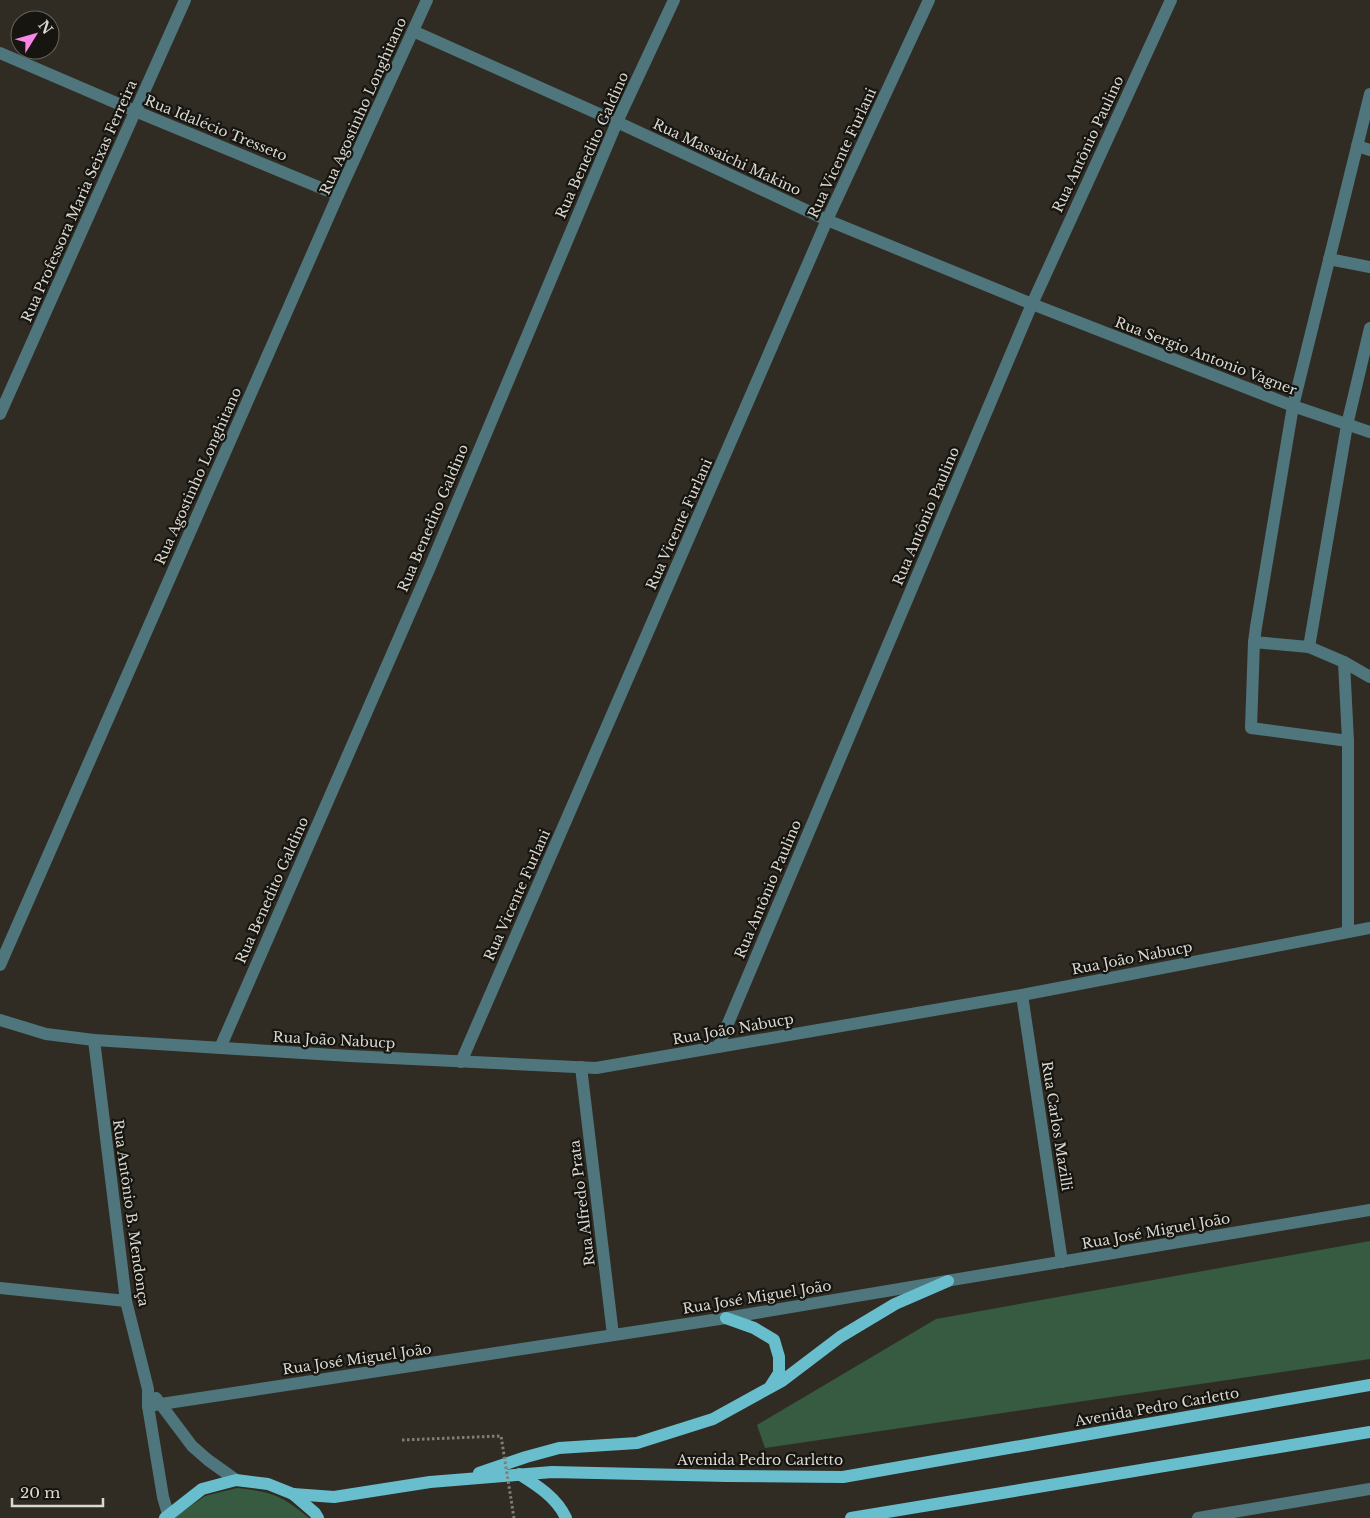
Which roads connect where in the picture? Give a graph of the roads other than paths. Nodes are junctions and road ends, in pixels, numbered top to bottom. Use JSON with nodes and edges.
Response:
{"nodes":[{"id":1,"x":185,"y":0,"type":"edge"},
{"id":2,"x":427,"y":0,"type":"edge"},
{"id":3,"x":674,"y":0,"type":"edge"},
{"id":4,"x":929,"y":0,"type":"edge"},
{"id":5,"x":1171,"y":0,"type":"edge"},
{"id":6,"x":413,"y":31,"type":"junction"},
{"id":7,"x":0,"y":53,"type":"edge"},
{"id":8,"x":1370,"y":94,"type":"edge"},
{"id":9,"x":135,"y":111,"type":"junction"},
{"id":10,"x":617,"y":122,"type":"junction"},
{"id":11,"x":1357,"y":146,"type":"junction"},
{"id":12,"x":1370,"y":150,"type":"edge"},
{"id":13,"x":338,"y":195,"type":"junction"},
{"id":14,"x":827,"y":220,"type":"junction"},
{"id":15,"x":1329,"y":260,"type":"junction"},
{"id":16,"x":1370,"y":267,"type":"edge"},
{"id":17,"x":1032,"y":304,"type":"junction"},
{"id":18,"x":1370,"y":328,"type":"edge"},
{"id":19,"x":1293,"y":406,"type":"junction"},
{"id":20,"x":0,"y":414,"type":"edge"},
{"id":21,"x":1347,"y":425,"type":"junction"},
{"id":22,"x":1370,"y":432,"type":"edge"},
{"id":23,"x":1254,"y":642,"type":"junction"},
{"id":24,"x":1309,"y":647,"type":"junction"},
{"id":25,"x":1344,"y":662,"type":"junction"},
{"id":26,"x":1370,"y":677,"type":"edge"},
{"id":27,"x":1348,"y":741,"type":"junction"},
{"id":28,"x":1370,"y":928,"type":"edge"},
{"id":29,"x":1348,"y":932,"type":"junction"},
{"id":30,"x":0,"y":965,"type":"edge"},
{"id":31,"x":1022,"y":995,"type":"junction"},
{"id":32,"x":0,"y":1020,"type":"edge"},
{"id":33,"x":94,"y":1040,"type":"junction"},
{"id":34,"x":718,"y":1047,"type":"junction"},
{"id":35,"x":220,"y":1048,"type":"junction"},
{"id":36,"x":461,"y":1062,"type":"junction"},
{"id":37,"x":581,"y":1067,"type":"junction"},
{"id":38,"x":1370,"y":1210,"type":"edge"},
{"id":39,"x":1062,"y":1262,"type":"junction"},
{"id":40,"x":948,"y":1281,"type":"junction"},
{"id":41,"x":0,"y":1288,"type":"edge"},
{"id":42,"x":126,"y":1301,"type":"junction"},
{"id":43,"x":726,"y":1318,"type":"junction"},
{"id":44,"x":613,"y":1336,"type":"junction"},
{"id":45,"x":1370,"y":1384,"type":"edge"},
{"id":46,"x":769,"y":1388,"type":"junction"},
{"id":47,"x":154,"y":1405,"type":"junction"},
{"id":48,"x":1370,"y":1432,"type":"edge"},
{"id":49,"x":520,"y":1474,"type":"junction"},
{"id":50,"x":236,"y":1480,"type":"junction"},
{"id":51,"x":458,"y":1480,"type":"junction"},
{"id":52,"x":1370,"y":1489,"type":"edge"},
{"id":53,"x":293,"y":1494,"type":"junction"},
{"id":54,"x":167,"y":1516,"type":"edge"},
{"id":55,"x":318,"y":1518,"type":"edge"},
{"id":56,"x":566,"y":1518,"type":"edge"},
{"id":57,"x":851,"y":1518,"type":"edge"},
{"id":58,"x":1198,"y":1518,"type":"edge"}],
"edges":[{"from":1,"to":9,"type":"street","name":"Rua Professora Maria Seixas Ferreira"},
{"from":2,"to":6,"type":"street","name":"Rua Agostinho Longhitano"},
{"from":3,"to":10,"type":"street","name":"Rua Benedito Galdino"},
{"from":4,"to":14,"type":"street","name":"Rua Vicente Furlani"},
{"from":5,"to":17,"type":"street","name":"Rua Antônio Paulino"},
{"from":6,"to":10,"type":"street","name":"Rua Massaichi Makino"},
{"from":6,"to":13,"type":"street","name":"Rua Agostinho Longhitano"},
{"from":7,"to":9,"type":"street","name":"Rua Idalécio Tresseto"},
{"from":8,"to":11,"type":"street"},
{"from":9,"to":13,"type":"street","name":"Rua Idalécio Tresseto"},
{"from":9,"to":20,"type":"street","name":"Rua Professora Maria Seixas Ferreira"},
{"from":10,"to":14,"type":"street","name":"Rua Massaichi Makino"},
{"from":10,"to":35,"type":"street","name":"Rua Benedito Galdino"},
{"from":11,"to":12,"type":"street"},
{"from":11,"to":15,"type":"street"},
{"from":13,"to":30,"type":"street","name":"Rua Agostinho Longhitano"},
{"from":14,"to":17,"type":"street","name":"Rua Massaichi Makino"},
{"from":14,"to":36,"type":"street","name":"Rua Vicente Furlani"},
{"from":15,"to":16,"type":"street"},
{"from":15,"to":19,"type":"street"},
{"from":17,"to":19,"type":"street","name":"Rua Sergio Antonio Vagner"},
{"from":17,"to":34,"type":"street","name":"Rua Antônio Paulino"},
{"from":18,"to":21,"type":"street"},
{"from":19,"to":21,"type":"street","name":"Rua Sergio Antonio Vagner"},
{"from":19,"to":23,"type":"street"},
{"from":21,"to":22,"type":"street","name":"Rua Sergio Antonio Vagner"},
{"from":21,"to":24,"type":"street"},
{"from":23,"to":24,"type":"street"},
{"from":23,"to":27,"type":"street"},
{"from":24,"to":25,"type":"street"},
{"from":25,"to":26,"type":"street"},
{"from":25,"to":27,"type":"street"},
{"from":27,"to":29,"type":"street"},
{"from":28,"to":29,"type":"street","name":"Rua João Nabucp"},
{"from":29,"to":31,"type":"street","name":"Rua João Nabucp"},
{"from":31,"to":34,"type":"street","name":"Rua João Nabucp"},
{"from":31,"to":39,"type":"street","name":"Rua Carlos Mazilli"},
{"from":32,"to":33,"type":"street","name":"Rua João Nabucp"},
{"from":33,"to":35,"type":"street","name":"Rua João Nabucp"},
{"from":33,"to":42,"type":"street","name":"Rua Antônio B. Mendonça"},
{"from":34,"to":37,"type":"street","name":"Rua João Nabucp"},
{"from":35,"to":36,"type":"street","name":"Rua João Nabucp"},
{"from":36,"to":37,"type":"street","name":"Rua João Nabucp"},
{"from":37,"to":44,"type":"street","name":"Rua Alfredo Prata"},
{"from":38,"to":39,"type":"street","name":"Rua José Miguel João"},
{"from":39,"to":40,"type":"street","name":"Rua José Miguel João"},
{"from":40,"to":43,"type":"street","name":"Rua José Miguel João"},
{"from":40,"to":46,"type":"main road"},
{"from":41,"to":42,"type":"street"},
{"from":42,"to":47,"type":"street","name":"Rua Antônio B. Mendonça"},
{"from":43,"to":44,"type":"street","name":"Rua José Miguel João"},
{"from":43,"to":46,"type":"main road"},
{"from":44,"to":47,"type":"street","name":"Rua José Miguel João"},
{"from":45,"to":49,"type":"main road","name":"Avenida Pedro Carletto"},
{"from":46,"to":51,"type":"main road"},
{"from":47,"to":50,"type":"street","name":"Rua Antônio B. Mendonça"},
{"from":47,"to":54,"type":"street"},
{"from":48,"to":57,"type":"main road"},
{"from":49,"to":51,"type":"main road","name":"Avenida Pedro Carletto"},
{"from":49,"to":56,"type":"main road"},
{"from":50,"to":53,"type":"main road"},
{"from":50,"to":54,"type":"main road"},
{"from":51,"to":53,"type":"main road","name":"Avenida Pedro Carletto"},
{"from":52,"to":58,"type":"street"},
{"from":53,"to":55,"type":"main road"}]}
